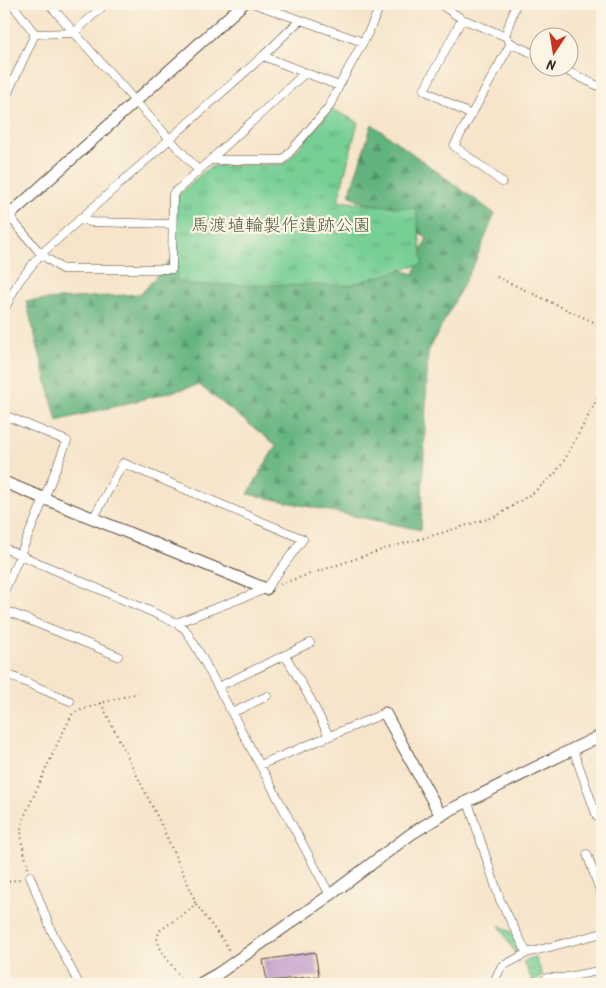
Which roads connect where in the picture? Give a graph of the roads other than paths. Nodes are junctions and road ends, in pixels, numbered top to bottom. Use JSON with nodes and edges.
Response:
{"nodes":[{"id":1,"x":13,"y":4,"type":"edge"},
{"id":2,"x":49,"y":4,"type":"edge"},
{"id":3,"x":105,"y":4,"type":"edge"},
{"id":4,"x":242,"y":4,"type":"edge"},
{"id":5,"x":255,"y":4,"type":"edge"},
{"id":6,"x":380,"y":4,"type":"edge"},
{"id":7,"x":440,"y":4,"type":"edge"},
{"id":8,"x":516,"y":4,"type":"edge"},
{"id":9,"x":462,"y":19,"type":"junction"},
{"id":10,"x":300,"y":20,"type":"junction"},
{"id":11,"x":75,"y":32,"type":"junction"},
{"id":12,"x":35,"y":34,"type":"junction"},
{"id":13,"x":505,"y":36,"type":"junction"},
{"id":14,"x":363,"y":42,"type":"junction"},
{"id":15,"x":511,"y":43,"type":"junction"},
{"id":16,"x":528,"y":51,"type":"edge"},
{"id":17,"x":263,"y":56,"type":"junction"},
{"id":18,"x":305,"y":73,"type":"junction"},
{"id":19,"x":578,"y":77,"type":"edge"},
{"id":20,"x":339,"y":86,"type":"junction"},
{"id":21,"x":602,"y":88,"type":"edge"},
{"id":22,"x":4,"y":101,"type":"edge"},
{"id":23,"x":135,"y":101,"type":"junction"},
{"id":24,"x":471,"y":115,"type":"junction"},
{"id":25,"x":170,"y":139,"type":"junction"},
{"id":26,"x":211,"y":160,"type":"junction"},
{"id":27,"x":198,"y":170,"type":"junction"},
{"id":28,"x":502,"y":182,"type":"dead end"},
{"id":29,"x":5,"y":215,"type":"edge"},
{"id":30,"x":80,"y":218,"type":"junction"},
{"id":31,"x":172,"y":224,"type":"junction"},
{"id":32,"x":40,"y":254,"type":"junction"},
{"id":33,"x":4,"y":310,"type":"edge"},
{"id":34,"x":4,"y":415,"type":"edge"},
{"id":35,"x":4,"y":482,"type":"edge"},
{"id":36,"x":44,"y":499,"type":"junction"},
{"id":37,"x":94,"y":519,"type":"junction"},
{"id":38,"x":4,"y":548,"type":"edge"},
{"id":39,"x":19,"y":554,"type":"junction"},
{"id":40,"x":266,"y":589,"type":"junction"},
{"id":41,"x":4,"y":592,"type":"edge"},
{"id":42,"x":4,"y":610,"type":"edge"},
{"id":43,"x":176,"y":623,"type":"junction"},
{"id":44,"x":310,"y":643,"type":"dead end"},
{"id":45,"x":285,"y":655,"type":"junction"},
{"id":46,"x":118,"y":656,"type":"dead end"},
{"id":47,"x":4,"y":673,"type":"edge"},
{"id":48,"x":218,"y":687,"type":"junction"},
{"id":49,"x":267,"y":696,"type":"dead end"},
{"id":50,"x":70,"y":701,"type":"dead end"},
{"id":51,"x":232,"y":713,"type":"junction"},
{"id":52,"x":385,"y":713,"type":"joint"},
{"id":53,"x":329,"y":736,"type":"junction"},
{"id":54,"x":602,"y":736,"type":"edge"},
{"id":55,"x":573,"y":749,"type":"junction"},
{"id":56,"x":260,"y":765,"type":"junction"},
{"id":57,"x":468,"y":802,"type":"junction"},
{"id":58,"x":441,"y":816,"type":"junction"},
{"id":59,"x":597,"y":817,"type":"dead end"},
{"id":60,"x":587,"y":854,"type":"dead end"},
{"id":61,"x":30,"y":876,"type":"road end"},
{"id":62,"x":602,"y":894,"type":"edge"},
{"id":63,"x":330,"y":895,"type":"junction"},
{"id":64,"x":599,"y":934,"type":"dead end"},
{"id":65,"x":527,"y":954,"type":"junction"},
{"id":66,"x":602,"y":976,"type":"edge"},
{"id":67,"x":78,"y":984,"type":"edge"},
{"id":68,"x":200,"y":984,"type":"edge"},
{"id":69,"x":493,"y":984,"type":"edge"},
{"id":70,"x":539,"y":984,"type":"edge"}],
"edges":[{"from":1,"to":12,"type":"street"},
{"from":2,"to":11,"type":"street"},
{"from":3,"to":11,"type":"street"},
{"from":4,"to":23,"type":"street"},
{"from":5,"to":10,"type":"street"},
{"from":6,"to":14,"type":"street"},
{"from":7,"to":9,"type":"street"},
{"from":8,"to":13,"type":"street"},
{"from":9,"to":13,"type":"street"},
{"from":9,"to":24,"type":"street"},
{"from":10,"to":14,"type":"street"},
{"from":10,"to":17,"type":"street"},
{"from":11,"to":12,"type":"street"},
{"from":11,"to":23,"type":"street"},
{"from":12,"to":22,"type":"street"},
{"from":13,"to":15,"type":"street"},
{"from":14,"to":20,"type":"street"},
{"from":15,"to":16,"type":"street"},
{"from":15,"to":24,"type":"street"},
{"from":17,"to":18,"type":"street"},
{"from":17,"to":25,"type":"street"},
{"from":18,"to":20,"type":"street"},
{"from":18,"to":26,"type":"street"},
{"from":19,"to":21,"type":"street"},
{"from":20,"to":26,"type":"street"},
{"from":23,"to":25,"type":"street"},
{"from":23,"to":29,"type":"street"},
{"from":24,"to":28,"type":"street"},
{"from":25,"to":27,"type":"street"},
{"from":25,"to":30,"type":"street"},
{"from":26,"to":27,"type":"street"},
{"from":27,"to":31,"type":"street"},
{"from":29,"to":32,"type":"street"},
{"from":30,"to":31,"type":"street"},
{"from":30,"to":32,"type":"street"},
{"from":31,"to":32,"type":"street"},
{"from":32,"to":33,"type":"street"},
{"from":34,"to":36,"type":"street"},
{"from":35,"to":36,"type":"street"},
{"from":36,"to":37,"type":"street"},
{"from":36,"to":39,"type":"street"},
{"from":37,"to":40,"type":"street"},
{"from":37,"to":40,"type":"street"},
{"from":38,"to":39,"type":"street"},
{"from":39,"to":41,"type":"street"},
{"from":39,"to":43,"type":"street"},
{"from":40,"to":43,"type":"street"},
{"from":42,"to":46,"type":"street"},
{"from":43,"to":48,"type":"street"},
{"from":44,"to":45,"type":"street"},
{"from":45,"to":48,"type":"street"},
{"from":45,"to":53,"type":"street"},
{"from":47,"to":50,"type":"street"},
{"from":48,"to":51,"type":"street"},
{"from":49,"to":51,"type":"street"},
{"from":51,"to":56,"type":"street"},
{"from":52,"to":53,"type":"street"},
{"from":52,"to":58,"type":"street"},
{"from":53,"to":56,"type":"street"},
{"from":54,"to":55,"type":"street"},
{"from":55,"to":57,"type":"street"},
{"from":55,"to":59,"type":"street"},
{"from":56,"to":63,"type":"street"},
{"from":57,"to":58,"type":"street"},
{"from":57,"to":65,"type":"street"},
{"from":58,"to":63,"type":"street"},
{"from":60,"to":62,"type":"street"},
{"from":61,"to":67,"type":"street"},
{"from":63,"to":68,"type":"street"},
{"from":64,"to":65,"type":"street"},
{"from":65,"to":69,"type":"street"},
{"from":66,"to":70,"type":"street"}]}
